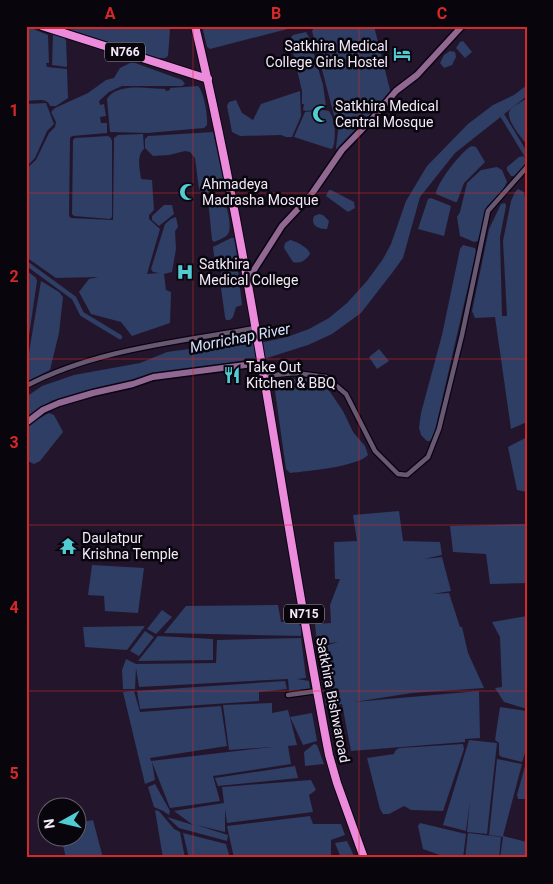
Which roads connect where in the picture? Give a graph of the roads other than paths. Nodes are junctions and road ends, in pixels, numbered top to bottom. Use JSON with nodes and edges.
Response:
{"nodes":[{"id":1,"x":42,"y":26,"type":"edge"},
{"id":2,"x":195,"y":26,"type":"edge"},
{"id":3,"x":462,"y":26,"type":"edge"},
{"id":4,"x":208,"y":79,"type":"junction"},
{"id":5,"x":527,"y":167,"type":"edge"},
{"id":6,"x":247,"y":281,"type":"junction"},
{"id":7,"x":256,"y":331,"type":"junction"},
{"id":8,"x":262,"y":370,"type":"junction"},
{"id":9,"x":26,"y":386,"type":"edge"},
{"id":10,"x":26,"y":423,"type":"edge"},
{"id":11,"x":317,"y":691,"type":"junction"},
{"id":12,"x":288,"y":695,"type":"dead end"},
{"id":13,"x":364,"y":858,"type":"edge"}],
"edges":[{"from":1,"to":4,"type":"highway","number":"N766"},
{"from":2,"to":4,"type":"highway"},
{"from":3,"to":6,"type":"street"},
{"from":4,"to":6,"type":"highway"},
{"from":5,"to":8,"type":"street"},
{"from":6,"to":7,"type":"highway"},
{"from":7,"to":8,"type":"highway","number":"N715"},
{"from":7,"to":9,"type":"street"},
{"from":8,"to":10,"type":"street"},
{"from":8,"to":11,"type":"highway","name":"Satkhira Bishwaroad","number":"N715"},
{"from":11,"to":12,"type":"street"},
{"from":11,"to":13,"type":"highway","name":"Satkhira Bishwaroad","number":"N715"}]}
